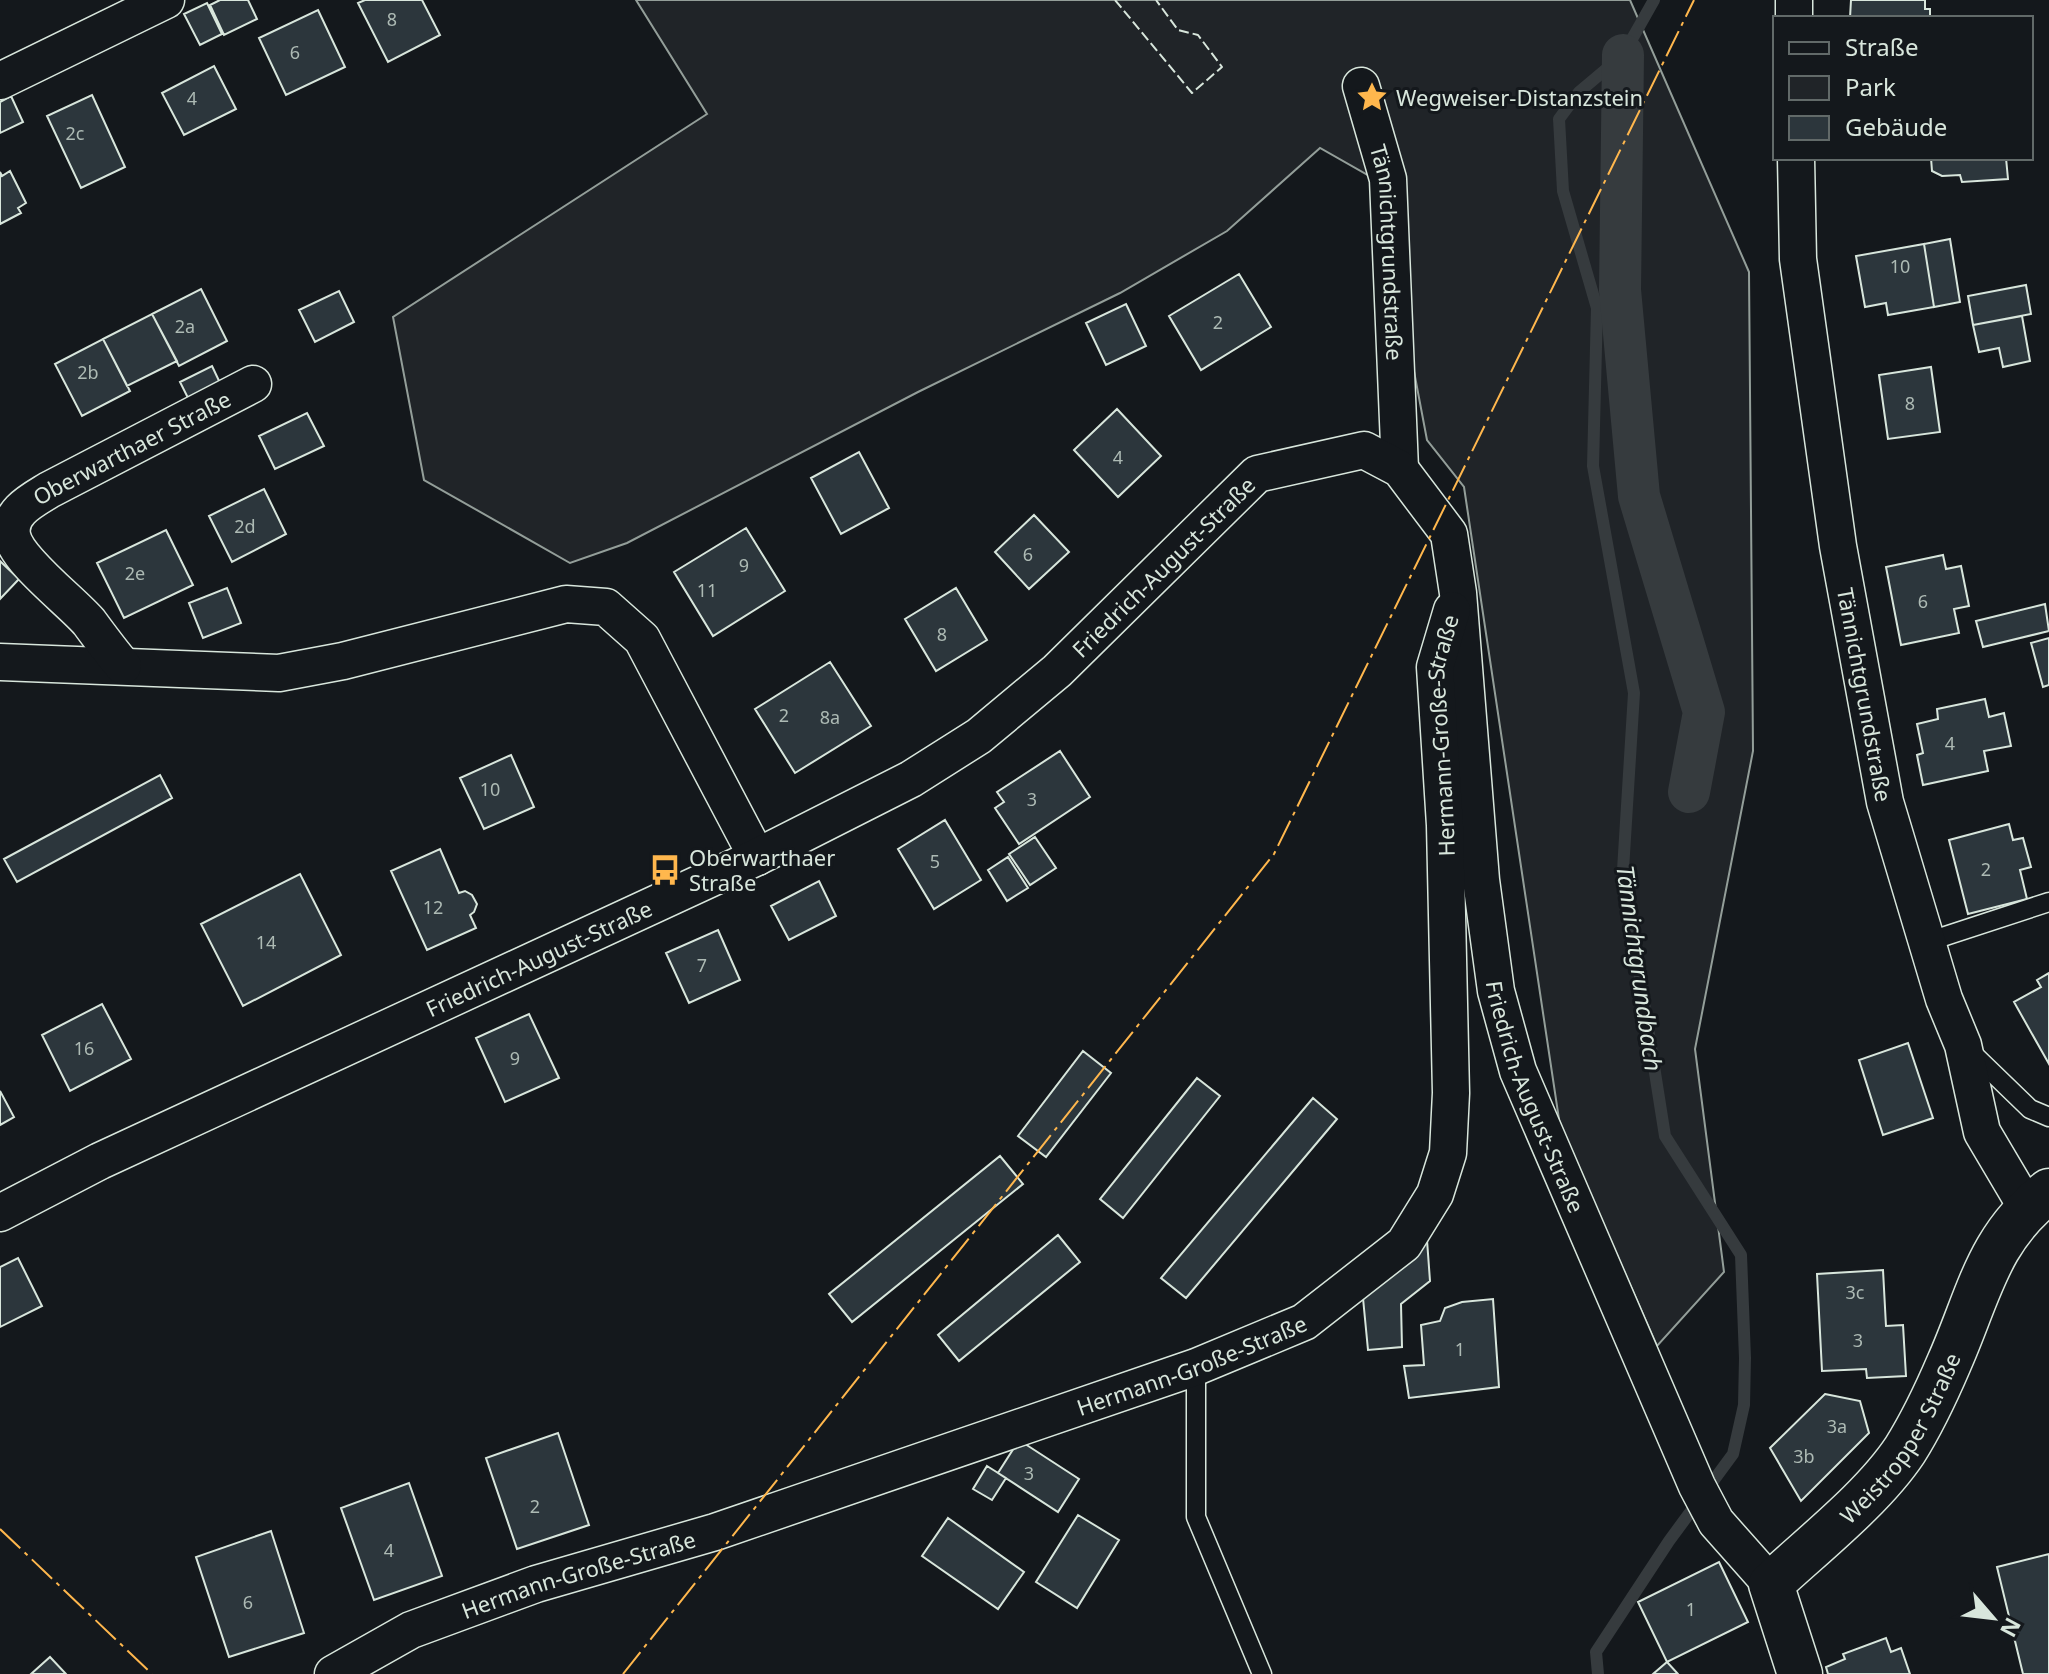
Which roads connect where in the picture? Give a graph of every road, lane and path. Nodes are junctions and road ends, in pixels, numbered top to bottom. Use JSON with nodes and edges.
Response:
{"nodes":[{"id":1,"x":166,"y":0,"type":"edge"},
{"id":2,"x":0,"y":81,"type":"edge"},
{"id":3,"x":1361,"y":86,"type":"dead end"},
{"id":4,"x":1796,"y":160,"type":"edge"},
{"id":5,"x":253,"y":384,"type":"dead end"},
{"id":6,"x":1400,"y":469,"type":"junction"},
{"id":7,"x":1458,"y":593,"type":"junction"},
{"id":8,"x":0,"y":662,"type":"edge"},
{"id":9,"x":123,"y":666,"type":"junction"},
{"id":10,"x":757,"y":857,"type":"junction"},
{"id":11,"x":2049,"y":902,"type":"edge"},
{"id":12,"x":1927,"y":942,"type":"junction"},
{"id":13,"x":1963,"y":1045,"type":"junction"},
{"id":14,"x":2049,"y":1117,"type":"edge"},
{"id":15,"x":2038,"y":1200,"type":"edge"},
{"id":16,"x":0,"y":1213,"type":"edge"},
{"id":17,"x":1196,"y":1367,"type":"junction"},
{"id":18,"x":1771,"y":1584,"type":"junction"},
{"id":19,"x":333,"y":1674,"type":"edge"},
{"id":20,"x":1262,"y":1674,"type":"edge"},
{"id":21,"x":1800,"y":1674,"type":"edge"}],
"edges":[{"from":1,"to":2,"type":"street"},
{"from":3,"to":6,"type":"street","name":"Tännichtgrundstraße"},
{"from":4,"to":12,"type":"street","name":"Tännichtgrundstraße"},
{"from":5,"to":9,"type":"street","name":"Oberwarthaer Straße"},
{"from":6,"to":7,"type":"street","name":"Friedrich-August-Straße"},
{"from":6,"to":10,"type":"street","name":"Friedrich-August-Straße"},
{"from":7,"to":17,"type":"street","name":"Hermann-Große-Straße"},
{"from":7,"to":18,"type":"street","name":"Friedrich-August-Straße"},
{"from":8,"to":9,"type":"street"},
{"from":9,"to":10,"type":"street"},
{"from":10,"to":16,"type":"street","name":"Friedrich-August-Straße"},
{"from":11,"to":12,"type":"lane"},
{"from":12,"to":13,"type":"street","name":"Tännichtgrundstraße"},
{"from":13,"to":14,"type":"lane"},
{"from":13,"to":15,"type":"street","name":"Tännichtgrundstraße"},
{"from":15,"to":18,"type":"street","name":"Weistropper Straße"},
{"from":17,"to":19,"type":"street","name":"Hermann-Große-Straße"},
{"from":17,"to":20,"type":"lane"},
{"from":18,"to":21,"type":"street"}]}
